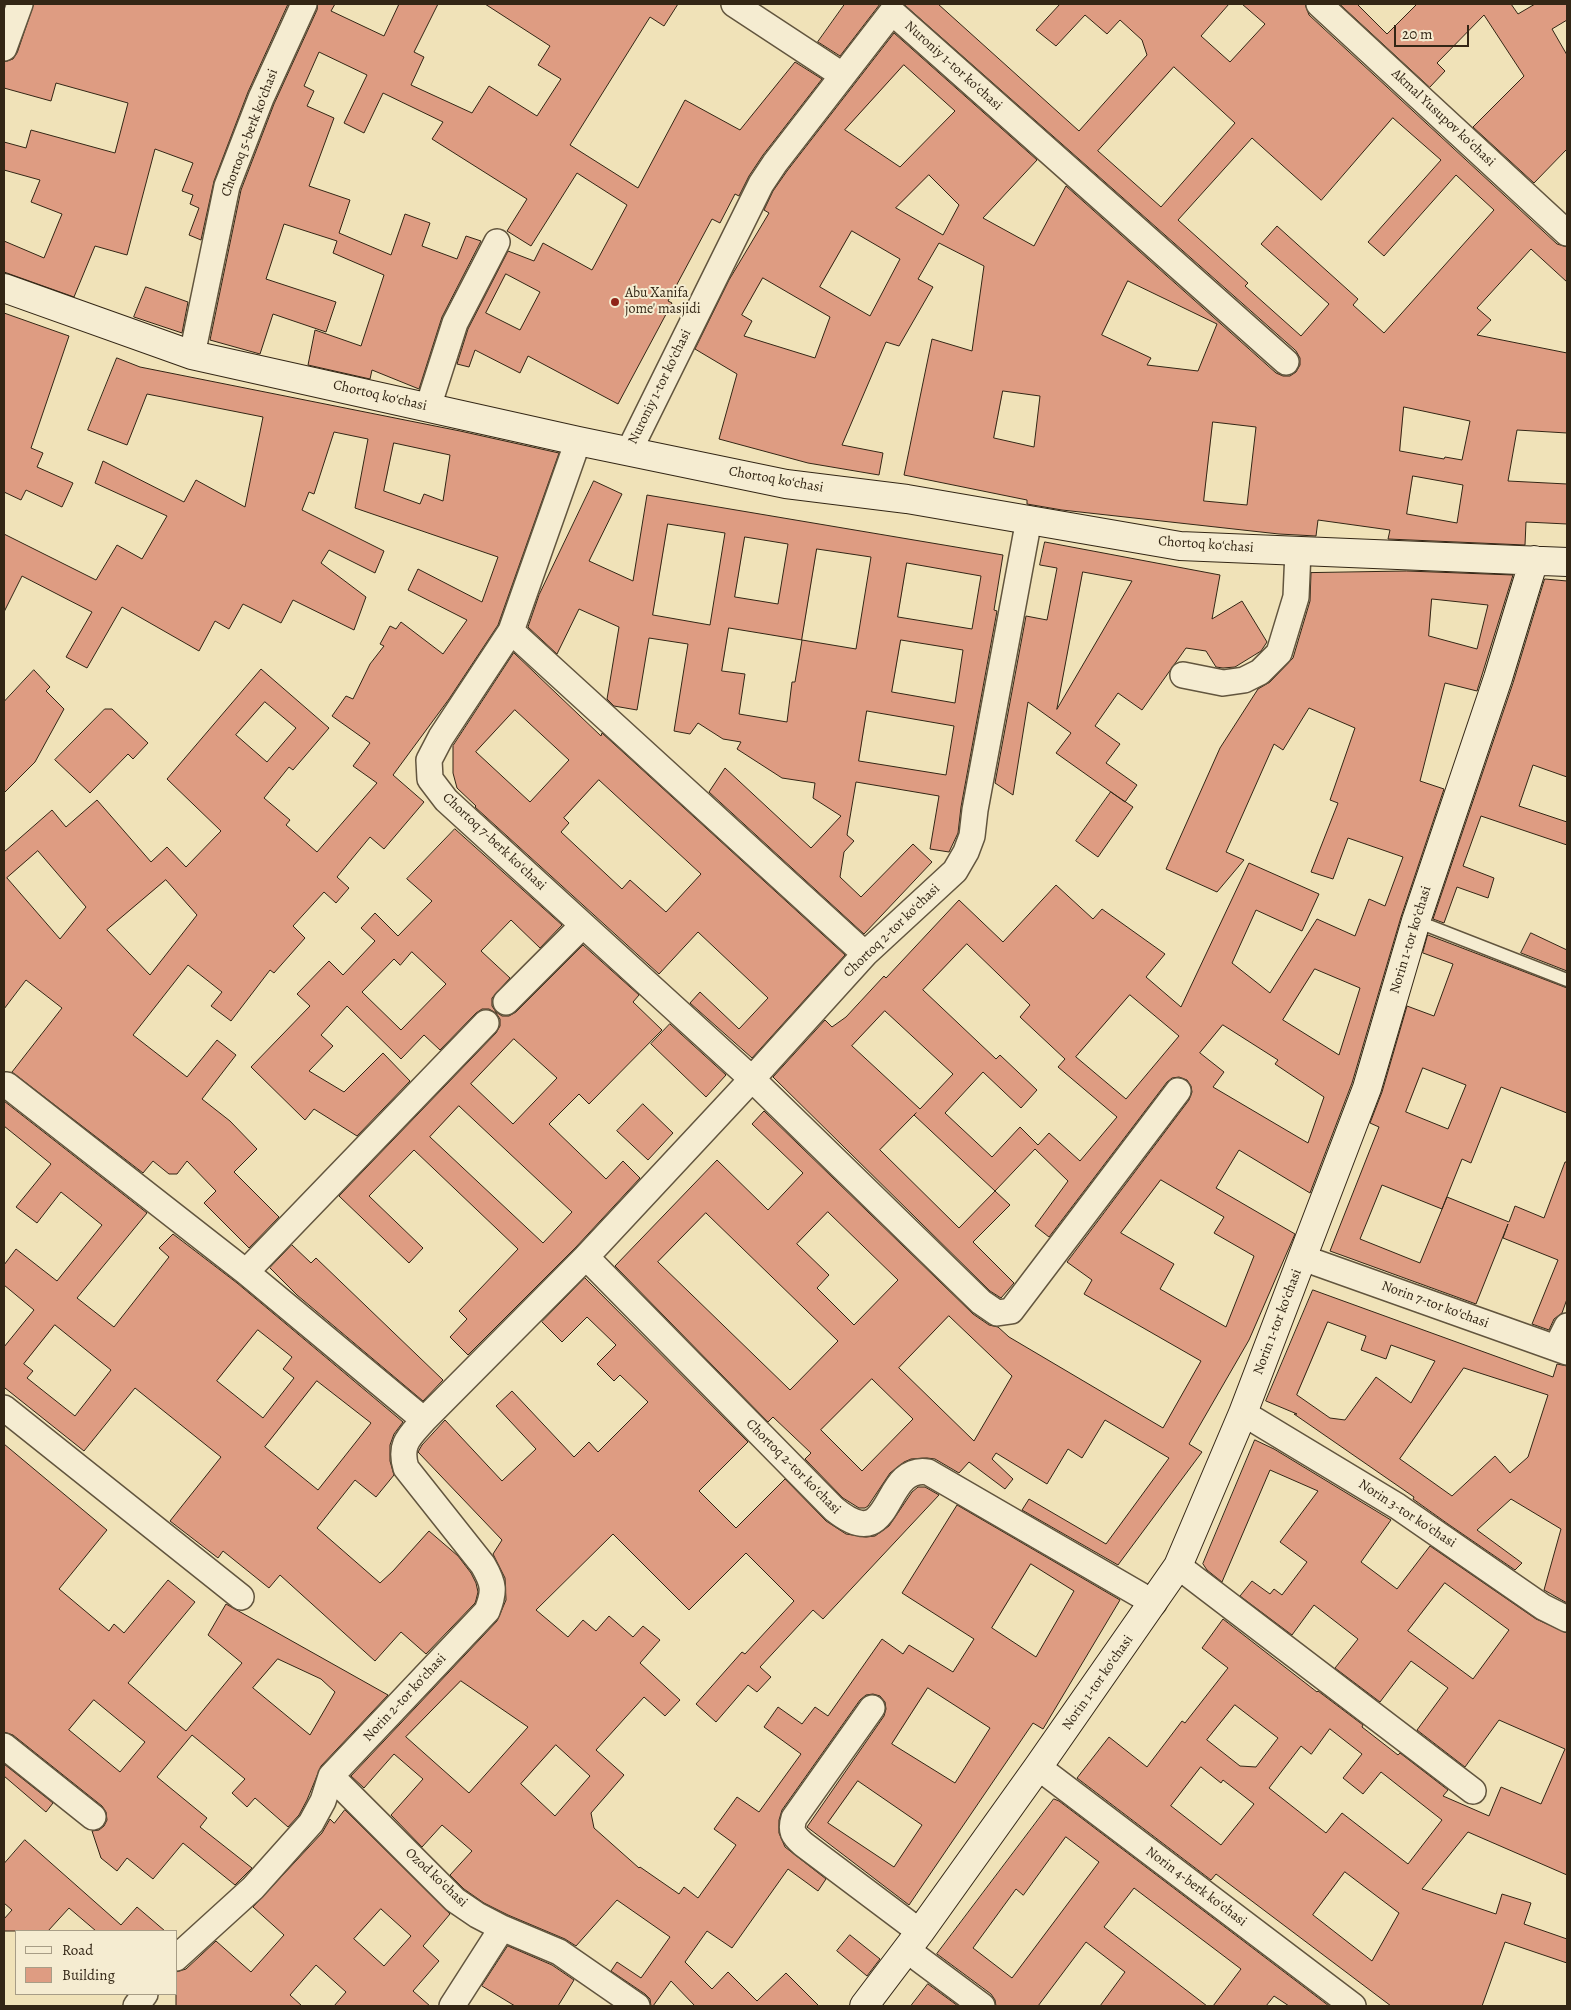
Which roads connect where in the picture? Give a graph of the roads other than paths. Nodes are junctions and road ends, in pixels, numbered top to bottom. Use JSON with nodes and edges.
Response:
{"nodes":[{"id":1,"x":20,"y":4,"type":"edge"},
{"id":2,"x":304,"y":4,"type":"edge"},
{"id":3,"x":734,"y":4,"type":"edge"},
{"id":4,"x":1319,"y":4,"type":"edge"},
{"id":5,"x":895,"y":8,"type":"edge"},
{"id":6,"x":4,"y":48,"type":"edge"},
{"id":7,"x":842,"y":75,"type":"junction"},
{"id":8,"x":1567,"y":233,"type":"edge"},
{"id":9,"x":497,"y":242,"type":"dead end"},
{"id":10,"x":4,"y":288,"type":"edge"},
{"id":11,"x":192,"y":355,"type":"junction"},
{"id":12,"x":1286,"y":362,"type":"dead end"},
{"id":13,"x":428,"y":407,"type":"junction"},
{"id":14,"x":578,"y":441,"type":"junction"},
{"id":15,"x":629,"y":451,"type":"junction"},
{"id":16,"x":1029,"y":519,"type":"junction"},
{"id":17,"x":1298,"y":551,"type":"junction"},
{"id":18,"x":1534,"y":560,"type":"junction"},
{"id":19,"x":1567,"y":562,"type":"edge"},
{"id":20,"x":510,"y":631,"type":"junction"},
{"id":21,"x":1183,"y":676,"type":"dead end"},
{"id":22,"x":1416,"y":921,"type":"junction"},
{"id":23,"x":583,"y":925,"type":"junction"},
{"id":24,"x":865,"y":954,"type":"junction"},
{"id":25,"x":1567,"y":980,"type":"edge"},
{"id":26,"x":506,"y":1002,"type":"dead end"},
{"id":27,"x":486,"y":1023,"type":"dead end"},
{"id":28,"x":752,"y":1079,"type":"junction"},
{"id":29,"x":4,"y":1085,"type":"edge"},
{"id":30,"x":1178,"y":1091,"type":"dead end"},
{"id":31,"x":586,"y":1257,"type":"junction"},
{"id":32,"x":1303,"y":1258,"type":"junction"},
{"id":33,"x":246,"y":1272,"type":"junction"},
{"id":34,"x":1564,"y":1342,"type":"edge"},
{"id":35,"x":4,"y":1408,"type":"edge"},
{"id":36,"x":1243,"y":1413,"type":"junction"},
{"id":37,"x":424,"y":1420,"type":"junction"},
{"id":38,"x":1178,"y":1566,"type":"junction"},
{"id":39,"x":241,"y":1597,"type":"dead end"},
{"id":40,"x":1154,"y":1603,"type":"junction"},
{"id":41,"x":1567,"y":1619,"type":"edge"},
{"id":42,"x":872,"y":1708,"type":"dead end"},
{"id":43,"x":4,"y":1746,"type":"edge"},
{"id":44,"x":1038,"y":1767,"type":"junction"},
{"id":45,"x":331,"y":1776,"type":"junction"},
{"id":46,"x":1473,"y":1791,"type":"dead end"},
{"id":47,"x":93,"y":1817,"type":"dead end"},
{"id":48,"x":502,"y":1928,"type":"junction"},
{"id":49,"x":914,"y":1941,"type":"junction"},
{"id":50,"x":178,"y":1956,"type":"edge"},
{"id":51,"x":144,"y":1995,"type":"edge"},
{"id":52,"x":136,"y":2006,"type":"edge"},
{"id":53,"x":452,"y":2006,"type":"edge"},
{"id":54,"x":637,"y":2006,"type":"edge"},
{"id":55,"x":864,"y":2006,"type":"edge"},
{"id":56,"x":982,"y":2006,"type":"edge"},
{"id":57,"x":1353,"y":2006,"type":"edge"}],
"edges":[{"from":1,"to":6,"type":"street"},
{"from":2,"to":11,"type":"street","name":"Chortoq 5-berk koʻchasi"},
{"from":3,"to":7,"type":"street"},
{"from":4,"to":8,"type":"street","name":"Akmal Yusupov koʻchasi"},
{"from":5,"to":7,"type":"street","name":"Nuroniy 1-tor koʻchasi"},
{"from":5,"to":12,"type":"street","name":"Nuroniy 1-tor koʻchasi"},
{"from":7,"to":15,"type":"street","name":"Nuroniy 1-tor koʻchasi"},
{"from":9,"to":13,"type":"street"},
{"from":10,"to":11,"type":"main road","name":"Chortoq koʻchasi"},
{"from":11,"to":13,"type":"main road","name":"Chortoq koʻchasi"},
{"from":13,"to":14,"type":"main road","name":"Chortoq koʻchasi"},
{"from":14,"to":15,"type":"main road","name":"Chortoq koʻchasi"},
{"from":14,"to":20,"type":"street","name":"Chortoq 7-berk koʻchasi"},
{"from":15,"to":16,"type":"main road","name":"Chortoq koʻchasi"},
{"from":16,"to":17,"type":"main road","name":"Chortoq koʻchasi"},
{"from":16,"to":24,"type":"street","name":"Chortoq 2-tor koʻchasi"},
{"from":17,"to":18,"type":"main road","name":"Chortoq koʻchasi"},
{"from":17,"to":21,"type":"street"},
{"from":18,"to":19,"type":"main road","name":"Chortoq koʻchasi"},
{"from":18,"to":22,"type":"main road","name":"Norin 1-tor koʻchasi"},
{"from":20,"to":23,"type":"street","name":"Chortoq 7-berk koʻchasi"},
{"from":20,"to":24,"type":"street"},
{"from":22,"to":25,"type":"lane"},
{"from":22,"to":32,"type":"main road","name":"Norin 1-tor koʻchasi"},
{"from":23,"to":26,"type":"street"},
{"from":23,"to":28,"type":"street","name":"Chortoq 7-berk koʻchasi"},
{"from":24,"to":28,"type":"street","name":"Chortoq 2-tor koʻchasi"},
{"from":27,"to":33,"type":"street"},
{"from":28,"to":30,"type":"street","name":"Chortoq 7-berk koʻchasi"},
{"from":28,"to":31,"type":"street","name":"Chortoq 2-tor koʻchasi"},
{"from":29,"to":33,"type":"street"},
{"from":31,"to":37,"type":"street","name":"Chortoq 2-tor koʻchasi"},
{"from":31,"to":40,"type":"street","name":"Chortoq 2-tor koʻchasi"},
{"from":32,"to":34,"type":"street","name":"Norin 7-tor koʻchasi"},
{"from":32,"to":36,"type":"main road","name":"Norin 1-tor koʻchasi"},
{"from":33,"to":37,"type":"street"},
{"from":35,"to":39,"type":"street"},
{"from":36,"to":38,"type":"main road","name":"Norin 1-tor koʻchasi"},
{"from":36,"to":41,"type":"street","name":"Norin 3-tor koʻchasi"},
{"from":37,"to":45,"type":"street","name":"Norin 2-tor koʻchasi"},
{"from":38,"to":40,"type":"main road","name":"Norin 1-tor koʻchasi"},
{"from":38,"to":46,"type":"street"},
{"from":40,"to":44,"type":"main road","name":"Norin 1-tor koʻchasi"},
{"from":42,"to":49,"type":"street"},
{"from":43,"to":47,"type":"street"},
{"from":44,"to":49,"type":"main road","name":"Norin 1-tor koʻchasi"},
{"from":44,"to":57,"type":"street","name":"Norin 4-berk koʻchasi"},
{"from":45,"to":48,"type":"street","name":"Ozod koʻchasi"},
{"from":45,"to":50,"type":"street","name":"Norin 2-tor koʻchasi"},
{"from":48,"to":53,"type":"street"},
{"from":48,"to":54,"type":"street","name":"Ozod koʻchasi"},
{"from":49,"to":55,"type":"main road","name":"Norin 1-tor koʻchasi"},
{"from":49,"to":56,"type":"street"},
{"from":51,"to":52,"type":"street"}]}
